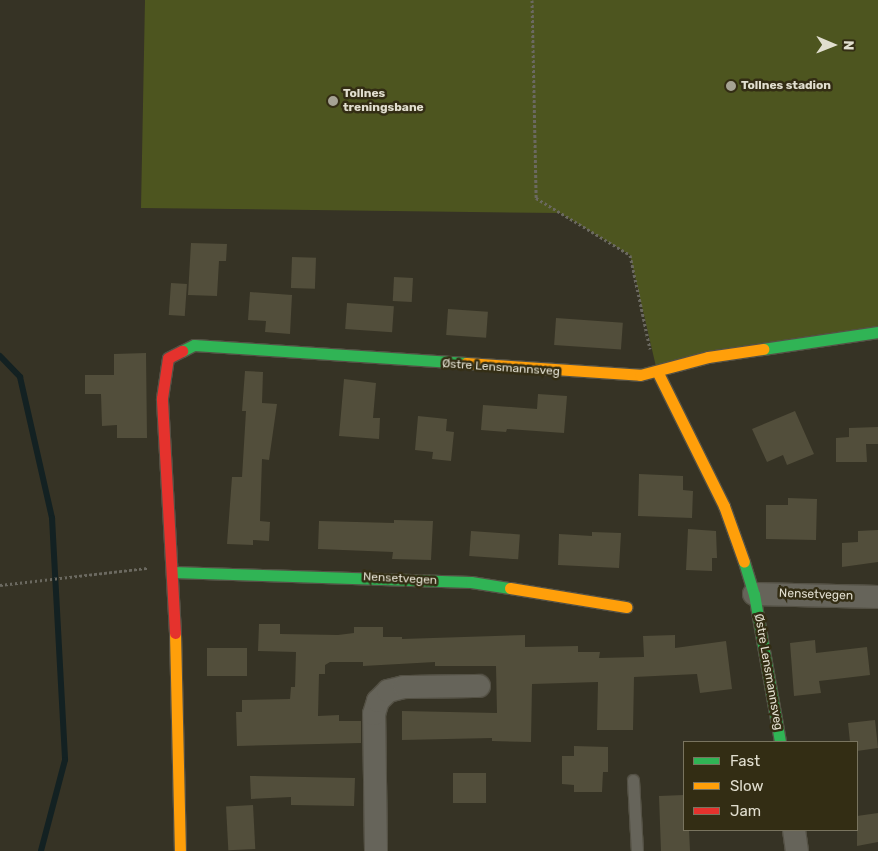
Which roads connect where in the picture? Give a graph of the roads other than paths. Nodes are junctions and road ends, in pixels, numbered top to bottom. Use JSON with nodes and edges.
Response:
{"nodes":[{"id":1,"x":878,"y":332,"type":"edge"},
{"id":2,"x":657,"y":371,"type":"junction"},
{"id":3,"x":173,"y":572,"type":"junction"},
{"id":4,"x":754,"y":594,"type":"junction"},
{"id":5,"x":878,"y":597,"type":"edge"},
{"id":6,"x":626,"y":607,"type":"dead end"},
{"id":7,"x":479,"y":686,"type":"dead end"},
{"id":8,"x":780,"y":741,"type":"edge"},
{"id":9,"x":633,"y":780,"type":"dead end"},
{"id":10,"x":794,"y":831,"type":"edge"},
{"id":11,"x":180,"y":851,"type":"edge"},
{"id":12,"x":376,"y":851,"type":"edge"},
{"id":13,"x":637,"y":851,"type":"edge"},
{"id":14,"x":797,"y":851,"type":"edge"}],
"edges":[{"from":1,"to":2,"type":"street"},
{"from":2,"to":3,"type":"street","name":"Østre Lensmannsveg"},
{"from":2,"to":4,"type":"street","name":"Østre Lensmannsveg"},
{"from":3,"to":6,"type":"street","name":"Nensetvegen"},
{"from":3,"to":11,"type":"street"},
{"from":4,"to":5,"type":"street","name":"Nensetvegen"},
{"from":4,"to":8,"type":"street","name":"Østre Lensmannsveg"},
{"from":7,"to":12,"type":"street"},
{"from":9,"to":13,"type":"lane"},
{"from":10,"to":14,"type":"street"}]}
